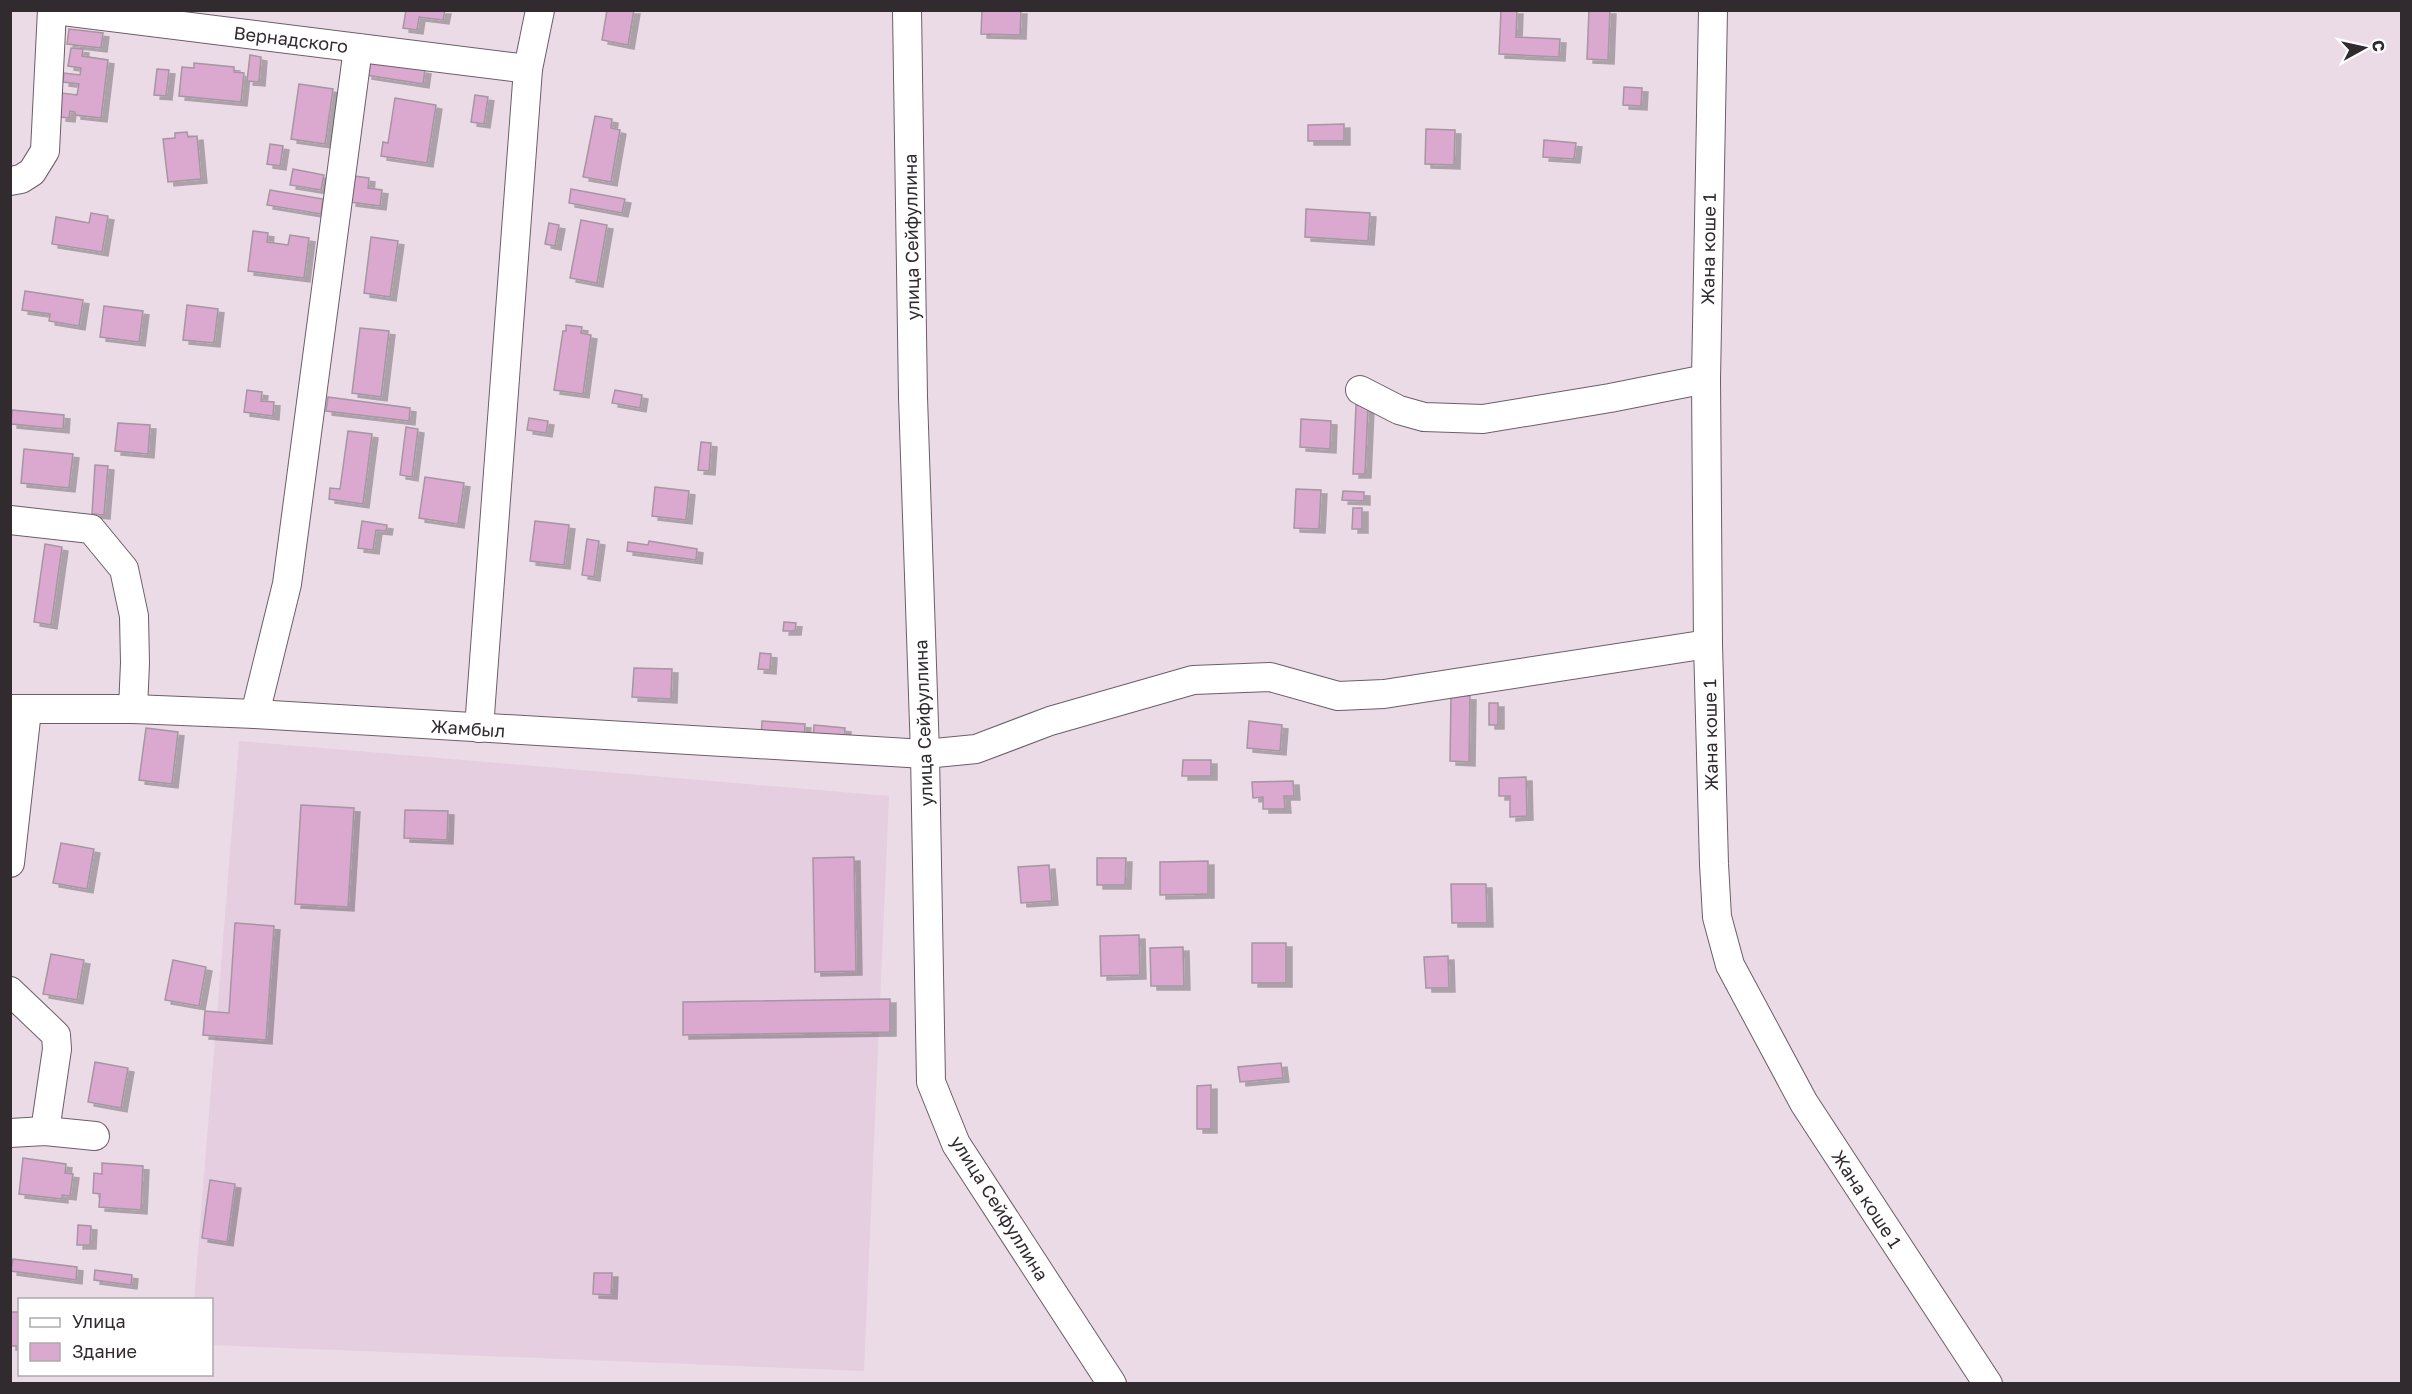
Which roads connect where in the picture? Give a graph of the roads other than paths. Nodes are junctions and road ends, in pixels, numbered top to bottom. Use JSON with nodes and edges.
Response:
{"nodes":[{"id":1,"x":54,"y":10,"type":"edge"},
{"id":2,"x":540,"y":10,"type":"edge"},
{"id":3,"x":907,"y":10,"type":"edge"},
{"id":4,"x":1713,"y":10,"type":"edge"},
{"id":5,"x":84,"y":12,"type":"edge"},
{"id":6,"x":358,"y":48,"type":"junction"},
{"id":7,"x":528,"y":69,"type":"junction"},
{"id":8,"x":10,"y":181,"type":"edge"},
{"id":9,"x":1706,"y":379,"type":"junction"},
{"id":10,"x":1360,"y":390,"type":"dead end"},
{"id":11,"x":10,"y":520,"type":"edge"},
{"id":12,"x":1708,"y":644,"type":"junction"},
{"id":13,"x":19,"y":709,"type":"edge"},
{"id":14,"x":133,"y":709,"type":"junction"},
{"id":15,"x":255,"y":714,"type":"junction"},
{"id":16,"x":479,"y":728,"type":"junction"},
{"id":17,"x":925,"y":754,"type":"junction"},
{"id":18,"x":10,"y":863,"type":"edge"},
{"id":19,"x":10,"y":991,"type":"edge"},
{"id":20,"x":45,"y":1131,"type":"junction"},
{"id":21,"x":10,"y":1133,"type":"edge"},
{"id":22,"x":95,"y":1136,"type":"dead end"},
{"id":23,"x":1112,"y":1383,"type":"edge"},
{"id":24,"x":1988,"y":1383,"type":"edge"}],
"edges":[{"from":1,"to":5,"type":"street","name":"Вернадского"},
{"from":1,"to":8,"type":"street"},
{"from":2,"to":7,"type":"street"},
{"from":3,"to":17,"type":"street","name":"улица Сейфуллина"},
{"from":4,"to":9,"type":"street","name":"Жана коше 1"},
{"from":5,"to":6,"type":"street","name":"Вернадского"},
{"from":6,"to":7,"type":"street","name":"Вернадского"},
{"from":6,"to":15,"type":"street"},
{"from":7,"to":16,"type":"street"},
{"from":9,"to":10,"type":"street"},
{"from":9,"to":12,"type":"street","name":"Жана коше 1"},
{"from":11,"to":14,"type":"street"},
{"from":12,"to":17,"type":"street","name":"Жамбыл"},
{"from":12,"to":24,"type":"street","name":"Жана коше 1"},
{"from":13,"to":14,"type":"street","name":"Жамбыл"},
{"from":13,"to":18,"type":"street"},
{"from":14,"to":15,"type":"street","name":"Жамбыл"},
{"from":15,"to":16,"type":"street","name":"Жамбыл"},
{"from":16,"to":17,"type":"street","name":"Жамбыл"},
{"from":17,"to":23,"type":"street","name":"улица Сейфуллина"},
{"from":19,"to":20,"type":"street"},
{"from":20,"to":21,"type":"street"},
{"from":20,"to":22,"type":"street"}]}
